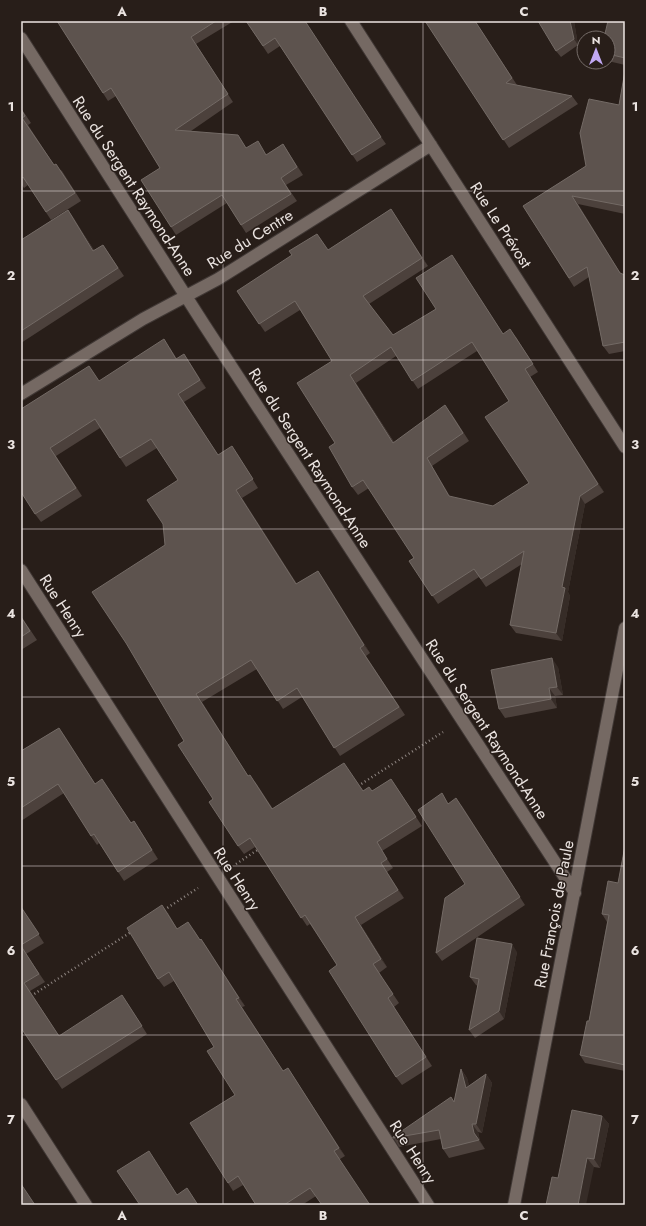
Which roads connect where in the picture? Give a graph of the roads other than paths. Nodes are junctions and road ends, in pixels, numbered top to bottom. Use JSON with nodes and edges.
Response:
{"nodes":[{"id":1,"x":351,"y":21,"type":"edge"},
{"id":2,"x":21,"y":38,"type":"edge"},
{"id":3,"x":431,"y":145,"type":"junction"},
{"id":4,"x":186,"y":296,"type":"junction"},
{"id":5,"x":21,"y":394,"type":"edge"},
{"id":6,"x":625,"y":447,"type":"edge"},
{"id":7,"x":21,"y":570,"type":"edge"},
{"id":8,"x":625,"y":628,"type":"edge"},
{"id":9,"x":575,"y":893,"type":"junction"},
{"id":10,"x":21,"y":1104,"type":"edge"},
{"id":11,"x":86,"y":1205,"type":"edge"},
{"id":12,"x":428,"y":1205,"type":"edge"},
{"id":13,"x":514,"y":1205,"type":"edge"}],
"edges":[{"from":1,"to":3,"type":"street","name":"Rue Le Prévost"},
{"from":2,"to":4,"type":"street","name":"Rue du Sergent Raymond-Anne"},
{"from":3,"to":4,"type":"street","name":"Rue du Centre"},
{"from":3,"to":6,"type":"street","name":"Rue Le Prévost"},
{"from":4,"to":5,"type":"street","name":"Rue du Centre"},
{"from":4,"to":9,"type":"street","name":"Rue du Sergent Raymond-Anne"},
{"from":7,"to":12,"type":"street","name":"Rue Henry"},
{"from":8,"to":9,"type":"street","name":"Rue François de Paule"},
{"from":9,"to":13,"type":"street","name":"Rue François de Paule"},
{"from":10,"to":11,"type":"street"}]}
